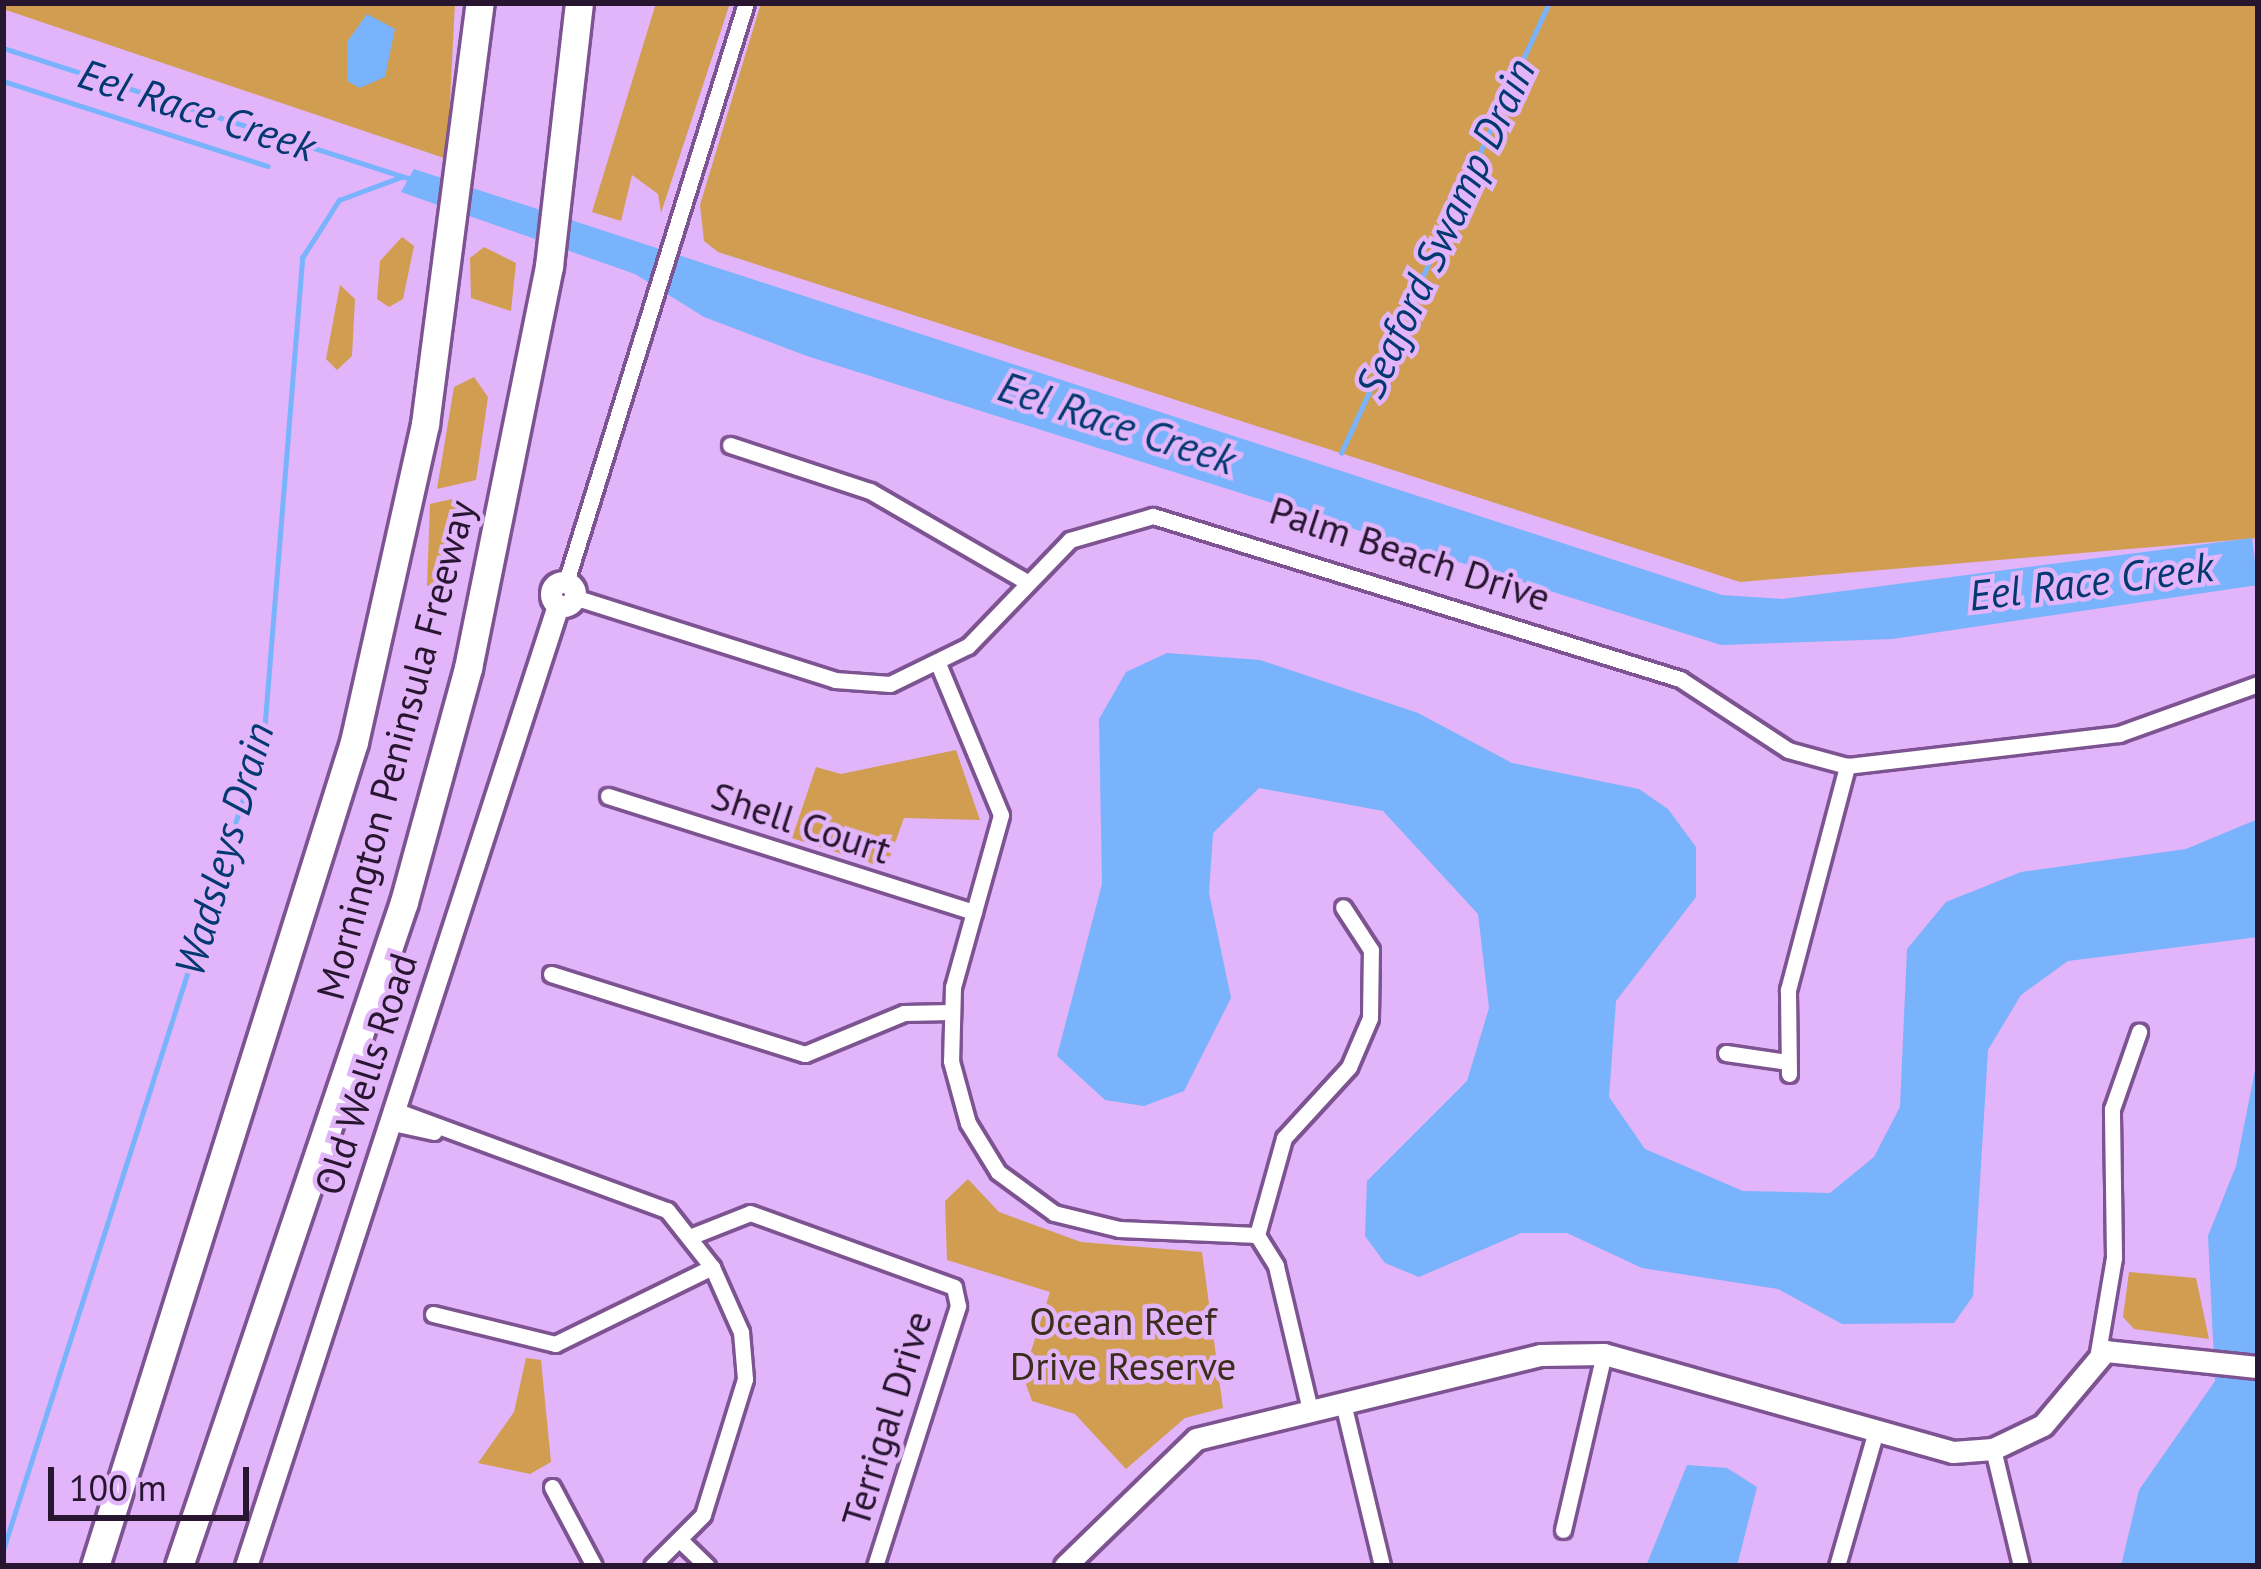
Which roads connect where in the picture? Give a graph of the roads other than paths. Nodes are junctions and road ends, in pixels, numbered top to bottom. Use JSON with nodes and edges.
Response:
{"nodes":[{"id":1,"x":480,"y":3,"type":"edge"},
{"id":2,"x":579,"y":3,"type":"edge"},
{"id":3,"x":746,"y":3,"type":"edge"},
{"id":4,"x":730,"y":446,"type":"dead end"},
{"id":5,"x":1027,"y":582,"type":"junction"},
{"id":6,"x":566,"y":594,"type":"junction"},
{"id":7,"x":939,"y":667,"type":"junction"},
{"id":8,"x":2258,"y":684,"type":"edge"},
{"id":9,"x":1847,"y":766,"type":"junction"},
{"id":10,"x":608,"y":796,"type":"dead end"},
{"id":11,"x":1343,"y":907,"type":"dead end"},
{"id":12,"x":974,"y":912,"type":"junction"},
{"id":13,"x":551,"y":974,"type":"dead end"},
{"id":14,"x":951,"y":1012,"type":"junction"},
{"id":15,"x":2139,"y":1032,"type":"dead end"},
{"id":16,"x":1726,"y":1053,"type":"dead end"},
{"id":17,"x":390,"y":1116,"type":"junction"},
{"id":18,"x":1256,"y":1234,"type":"junction"},
{"id":19,"x":692,"y":1237,"type":"junction"},
{"id":20,"x":712,"y":1267,"type":"junction"},
{"id":21,"x":433,"y":1314,"type":"dead end"},
{"id":22,"x":1604,"y":1354,"type":"junction"},
{"id":23,"x":2097,"y":1358,"type":"junction"},
{"id":24,"x":2258,"y":1367,"type":"edge"},
{"id":25,"x":1342,"y":1403,"type":"junction"},
{"id":26,"x":1310,"y":1410,"type":"junction"},
{"id":27,"x":1875,"y":1434,"type":"junction"},
{"id":28,"x":1993,"y":1449,"type":"junction"},
{"id":29,"x":553,"y":1487,"type":"dead end"},
{"id":30,"x":1563,"y":1530,"type":"dead end"},
{"id":31,"x":682,"y":1542,"type":"junction"},
{"id":32,"x":95,"y":1566,"type":"edge"},
{"id":33,"x":179,"y":1566,"type":"edge"},
{"id":34,"x":246,"y":1566,"type":"edge"},
{"id":35,"x":594,"y":1566,"type":"edge"},
{"id":36,"x":652,"y":1566,"type":"edge"},
{"id":37,"x":707,"y":1566,"type":"edge"},
{"id":38,"x":875,"y":1566,"type":"edge"},
{"id":39,"x":1065,"y":1566,"type":"edge"},
{"id":40,"x":1382,"y":1566,"type":"edge"},
{"id":41,"x":1837,"y":1566,"type":"edge"},
{"id":42,"x":2021,"y":1566,"type":"edge"}],
"edges":[{"from":1,"to":32,"type":"highway","name":"Mornington Peninsula Freeway"},
{"from":2,"to":33,"type":"highway","name":"Mornington Peninsula Freeway"},
{"from":3,"to":6,"type":"street","name":"Old Wells Road"},
{"from":4,"to":5,"type":"street"},
{"from":5,"to":7,"type":"street","name":"Palm Beach Drive"},
{"from":5,"to":9,"type":"street","name":"Palm Beach Drive"},
{"from":6,"to":7,"type":"street"},
{"from":6,"to":17,"type":"street","name":"Old Wells Road"},
{"from":7,"to":12,"type":"street"},
{"from":8,"to":9,"type":"street","name":"Palm Beach Drive"},
{"from":9,"to":16,"type":"street"},
{"from":10,"to":12,"type":"street","name":"Shell Court"},
{"from":11,"to":18,"type":"street"},
{"from":12,"to":14,"type":"street"},
{"from":13,"to":14,"type":"street"},
{"from":14,"to":18,"type":"street"},
{"from":15,"to":23,"type":"street"},
{"from":17,"to":19,"type":"street"},
{"from":17,"to":34,"type":"street","name":"Old Wells Road"},
{"from":18,"to":26,"type":"street"},
{"from":19,"to":20,"type":"street"},
{"from":19,"to":38,"type":"street","name":"Terrigal Drive"},
{"from":20,"to":21,"type":"street"},
{"from":20,"to":31,"type":"street"},
{"from":22,"to":25,"type":"street"},
{"from":22,"to":27,"type":"street"},
{"from":22,"to":30,"type":"street"},
{"from":23,"to":24,"type":"street"},
{"from":23,"to":28,"type":"street"},
{"from":25,"to":26,"type":"street"},
{"from":25,"to":40,"type":"street"},
{"from":26,"to":39,"type":"street"},
{"from":27,"to":28,"type":"street"},
{"from":27,"to":41,"type":"street"},
{"from":28,"to":42,"type":"street"},
{"from":29,"to":35,"type":"street"},
{"from":31,"to":36,"type":"street"},
{"from":31,"to":37,"type":"street"}]}
